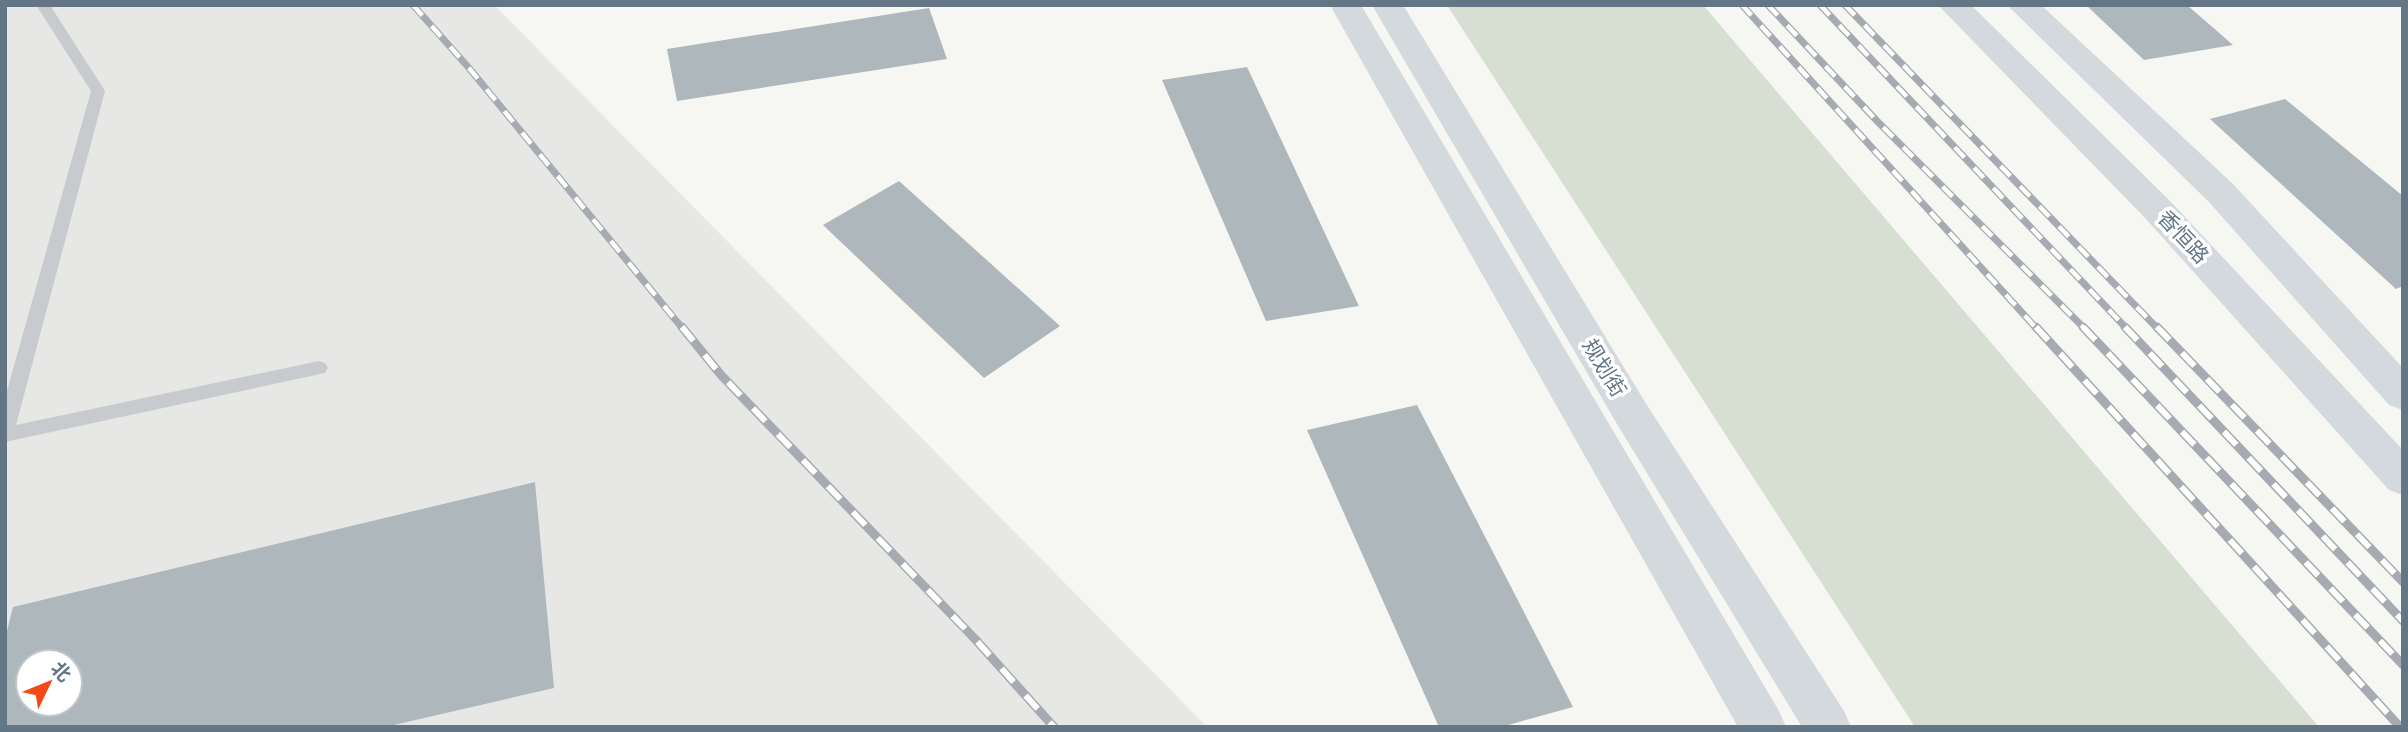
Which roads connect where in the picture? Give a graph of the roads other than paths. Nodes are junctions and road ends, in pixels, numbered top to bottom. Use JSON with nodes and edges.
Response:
{"nodes":[{"id":1,"x":43,"y":5,"type":"edge"},
{"id":2,"x":1345,"y":5,"type":"edge"},
{"id":3,"x":1387,"y":5,"type":"edge"},
{"id":4,"x":1953,"y":5,"type":"edge"},
{"id":5,"x":2022,"y":5,"type":"edge"},
{"id":6,"x":320,"y":368,"type":"dead end"},
{"id":7,"x":2403,"y":394,"type":"edge"},
{"id":8,"x":5,"y":433,"type":"edge"},
{"id":9,"x":2403,"y":478,"type":"edge"},
{"id":10,"x":1763,"y":727,"type":"edge"},
{"id":11,"x":1828,"y":727,"type":"edge"}],
"edges":[{"from":1,"to":8,"type":"lane"},
{"from":2,"to":10,"type":"main road","name":"规划街"},
{"from":3,"to":11,"type":"main road","name":"规划街"},
{"from":4,"to":9,"type":"main road","name":"香恒路"},
{"from":5,"to":7,"type":"main road"},
{"from":6,"to":8,"type":"lane"}]}
